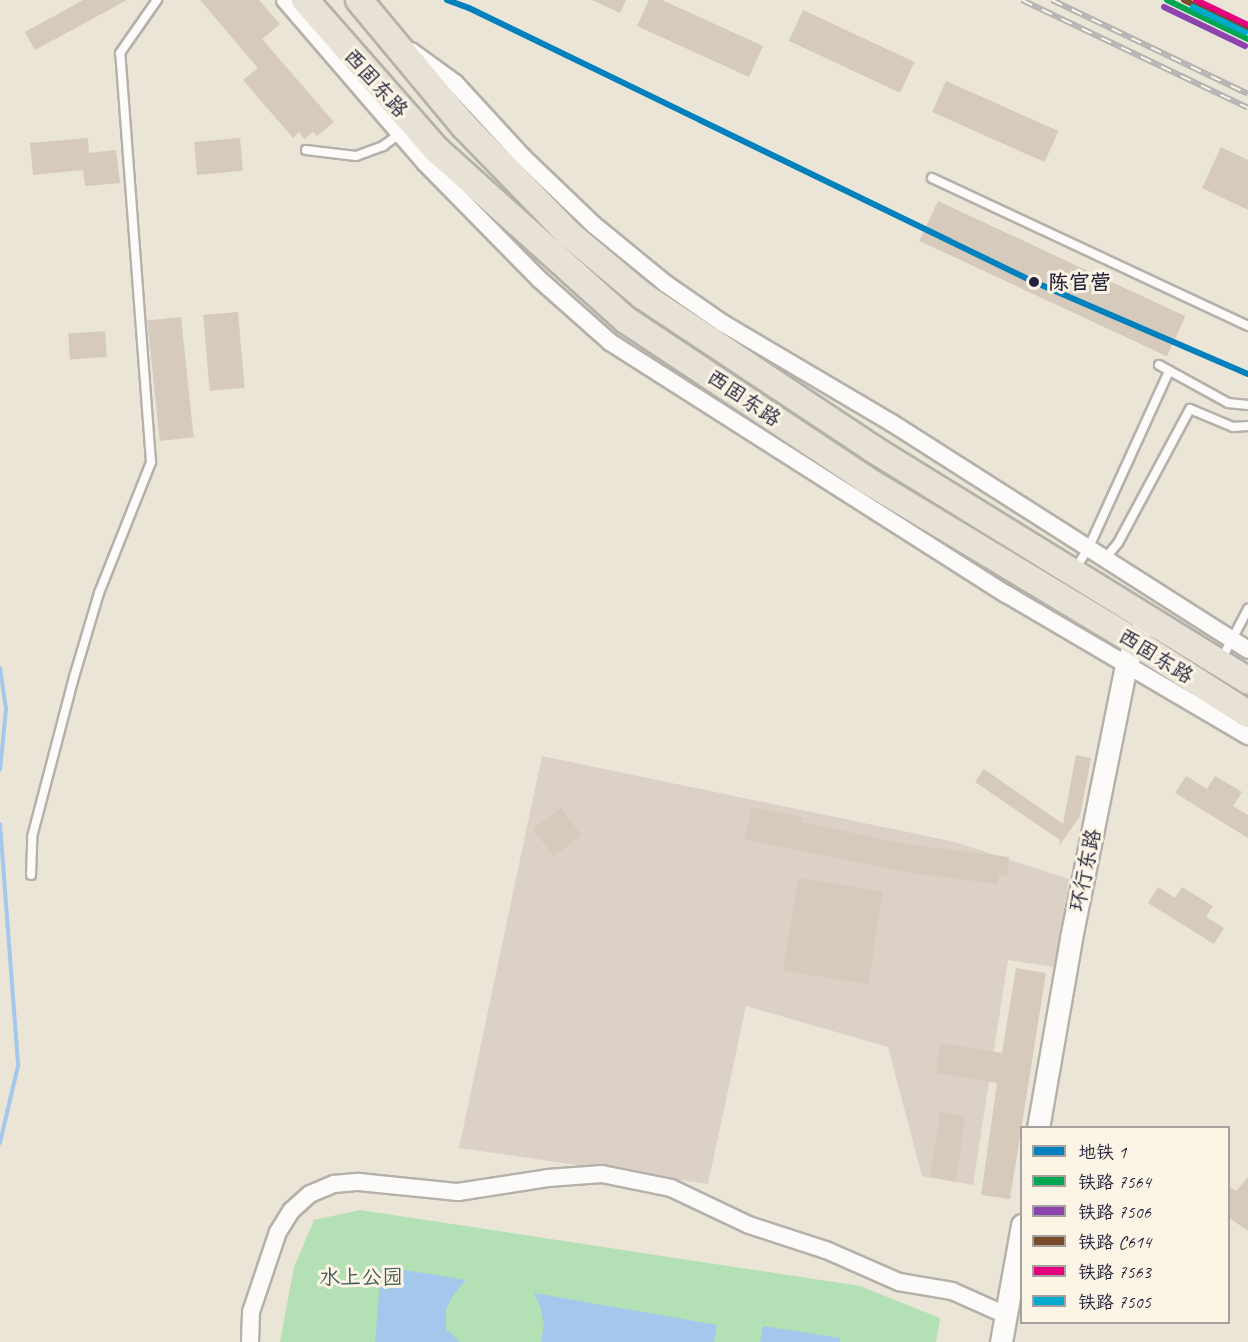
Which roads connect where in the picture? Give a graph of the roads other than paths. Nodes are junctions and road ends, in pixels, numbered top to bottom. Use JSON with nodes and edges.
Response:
{"nodes":[{"id":1,"x":157,"y":0,"type":"edge"},
{"id":2,"x":285,"y":0,"type":"edge"},
{"id":3,"x":305,"y":0,"type":"edge"},
{"id":4,"x":359,"y":0,"type":"edge"},
{"id":5,"x":380,"y":27,"type":"junction"},
{"id":6,"x":406,"y":128,"type":"junction"},
{"id":7,"x":306,"y":150,"type":"dead end"},
{"id":8,"x":932,"y":178,"type":"dead end"},
{"id":9,"x":560,"y":244,"type":"junction"},
{"id":10,"x":1248,"y":326,"type":"edge"},
{"id":11,"x":1159,"y":366,"type":"dead end"},
{"id":12,"x":1169,"y":371,"type":"junction"},
{"id":13,"x":1248,"y":405,"type":"edge"},
{"id":14,"x":1248,"y":426,"type":"edge"},
{"id":15,"x":1088,"y":549,"type":"junction"},
{"id":16,"x":1104,"y":560,"type":"junction"},
{"id":17,"x":1073,"y":573,"type":"junction"},
{"id":18,"x":1161,"y":596,"type":"junction"},
{"id":19,"x":1248,"y":609,"type":"edge"},
{"id":20,"x":1148,"y":618,"type":"junction"},
{"id":21,"x":1232,"y":640,"type":"junction"},
{"id":22,"x":1248,"y":650,"type":"edge"},
{"id":23,"x":1131,"y":653,"type":"junction"},
{"id":24,"x":1219,"y":663,"type":"junction"},
{"id":25,"x":1248,"y":681,"type":"edge"},
{"id":26,"x":1248,"y":714,"type":"edge"},
{"id":27,"x":1248,"y":736,"type":"edge"},
{"id":28,"x":31,"y":874,"type":"dead end"},
{"id":29,"x":1038,"y":1126,"type":"edge"},
{"id":30,"x":1020,"y":1236,"type":"edge"},
{"id":31,"x":1006,"y":1316,"type":"junction"},
{"id":32,"x":250,"y":1342,"type":"edge"},
{"id":33,"x":1001,"y":1342,"type":"edge"}],
"edges":[{"from":1,"to":28,"type":"lane"},
{"from":2,"to":6,"type":"street"},
{"from":3,"to":6,"type":"main road","name":"西固东路"},
{"from":4,"to":5,"type":"main road","name":"西固东路"},
{"from":5,"to":9,"type":"main road","name":"西固东路"},
{"from":5,"to":15,"type":"street"},
{"from":6,"to":7,"type":"lane"},
{"from":6,"to":9,"type":"main road","name":"西固东路"},
{"from":6,"to":23,"type":"street"},
{"from":8,"to":10,"type":"lane"},
{"from":9,"to":17,"type":"main road","name":"西固东路"},
{"from":9,"to":23,"type":"main road","name":"西固东路"},
{"from":11,"to":12,"type":"lane"},
{"from":12,"to":13,"type":"lane"},
{"from":12,"to":15,"type":"lane"},
{"from":14,"to":16,"type":"lane"},
{"from":15,"to":16,"type":"street"},
{"from":15,"to":17,"type":"lane"},
{"from":16,"to":18,"type":"street"},
{"from":17,"to":20,"type":"main road","name":"西固东路"},
{"from":18,"to":20,"type":"street"},
{"from":18,"to":21,"type":"street"},
{"from":19,"to":21,"type":"lane"},
{"from":20,"to":23,"type":"street","name":"环行东路"},
{"from":20,"to":24,"type":"main road","name":"西固东路"},
{"from":21,"to":22,"type":"street"},
{"from":21,"to":24,"type":"lane"},
{"from":23,"to":26,"type":"main road","name":"西固东路"},
{"from":23,"to":27,"type":"street"},
{"from":23,"to":29,"type":"street","name":"环行东路"},
{"from":24,"to":25,"type":"main road","name":"西固东路"},
{"from":30,"to":31,"type":"street"},
{"from":31,"to":32,"type":"street"},
{"from":31,"to":33,"type":"street"}]}
